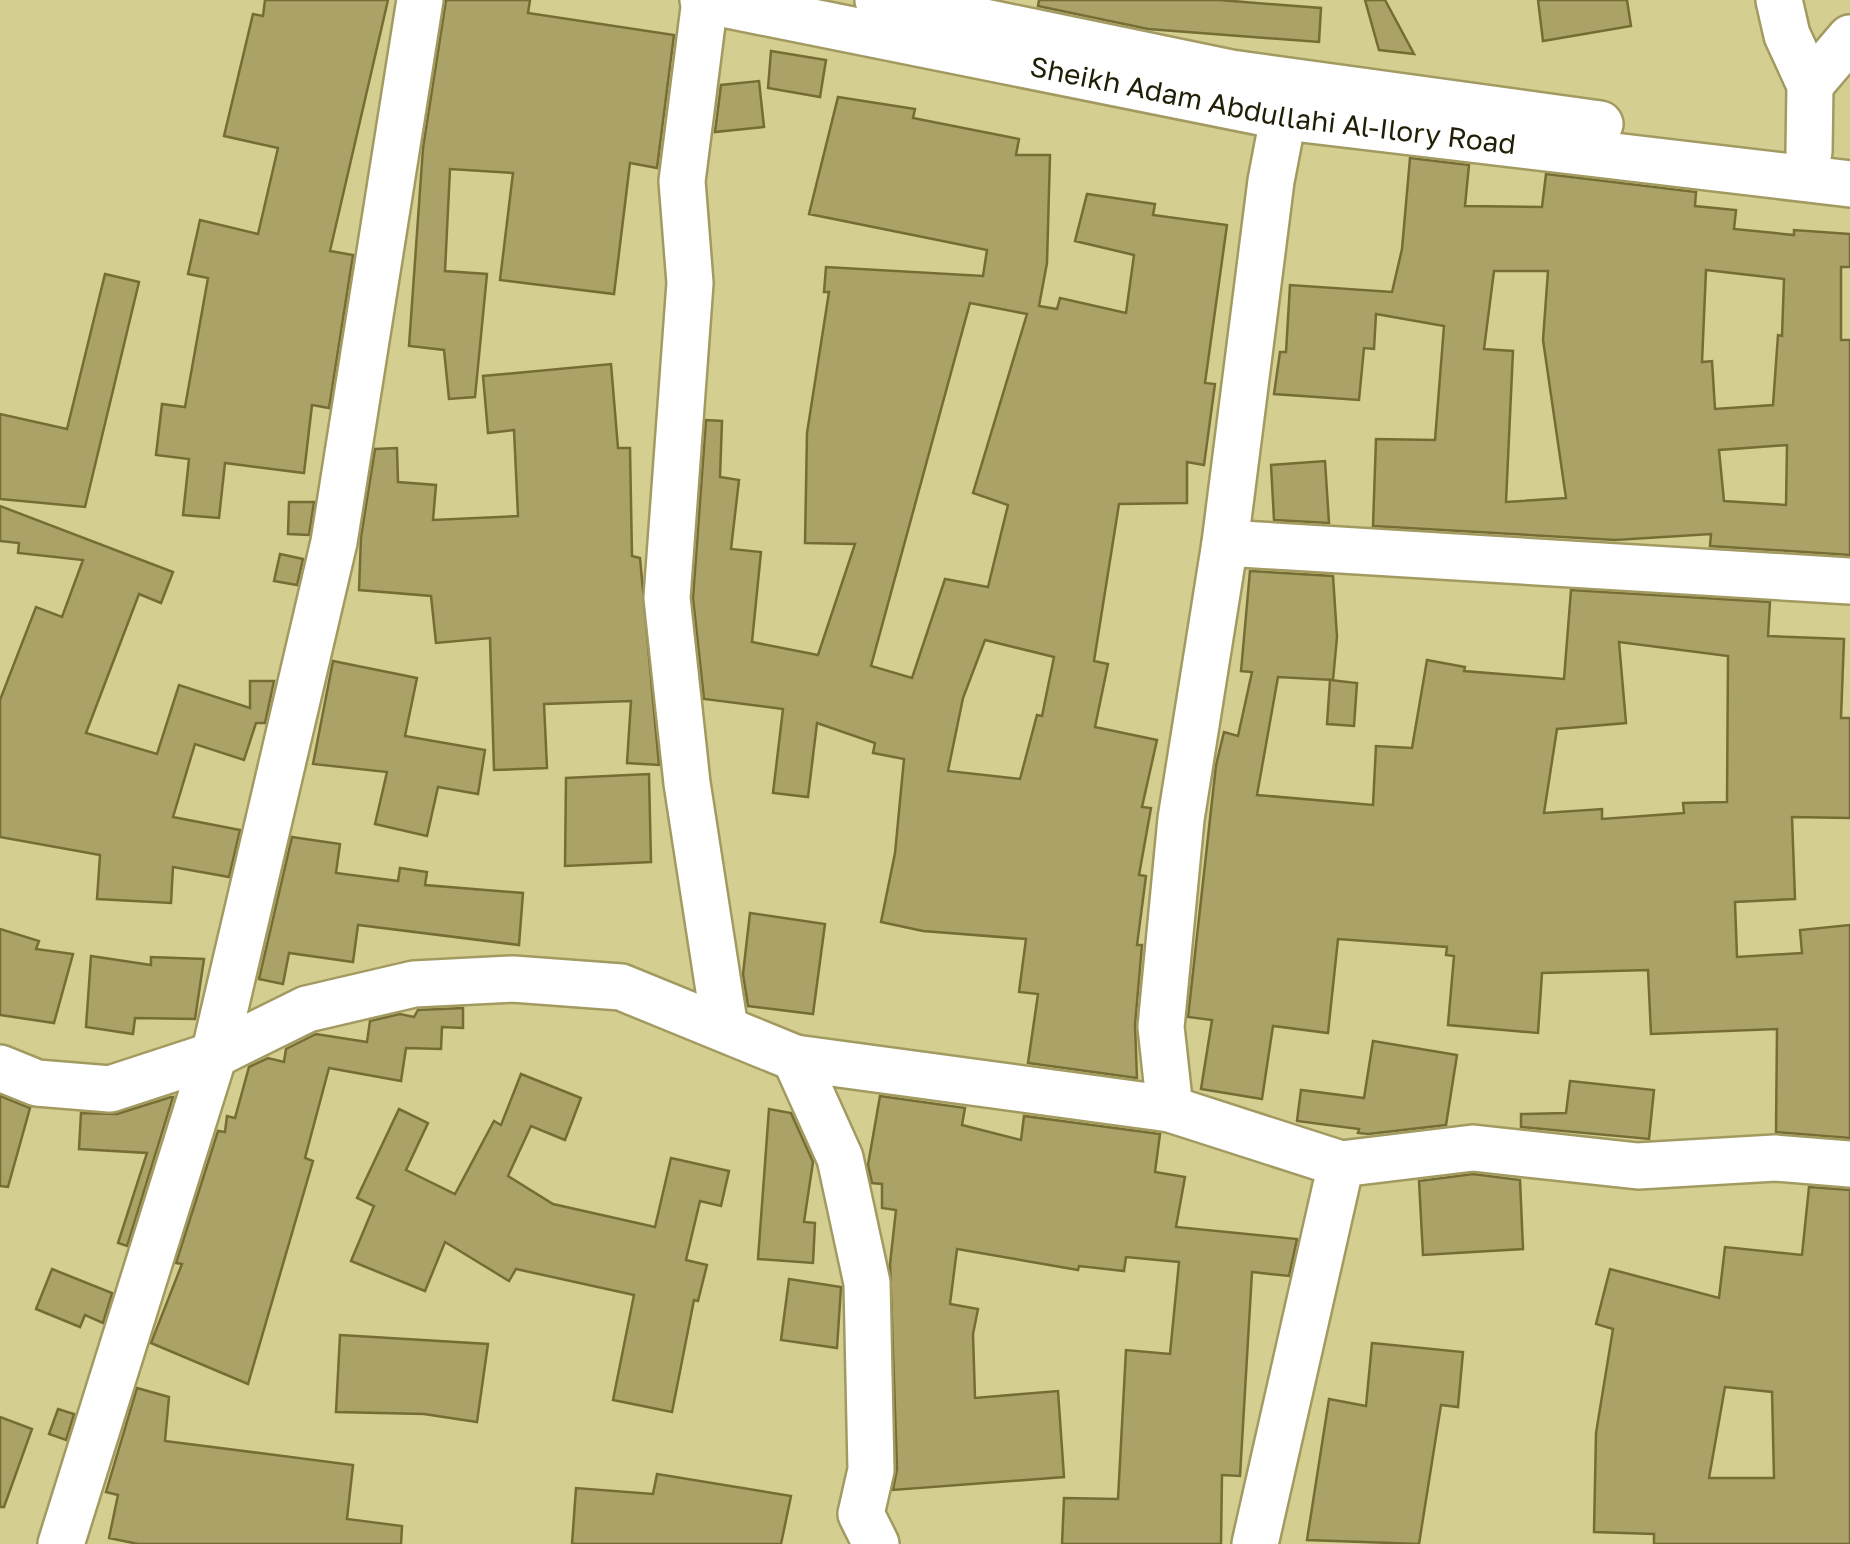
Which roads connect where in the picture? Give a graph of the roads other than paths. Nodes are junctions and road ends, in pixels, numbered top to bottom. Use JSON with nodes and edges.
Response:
{"nodes":[{"id":1,"x":420,"y":0,"type":"edge"},
{"id":2,"x":704,"y":0,"type":"edge"},
{"id":3,"x":878,"y":0,"type":"edge"},
{"id":4,"x":1779,"y":0,"type":"edge"},
{"id":5,"x":1850,"y":38,"type":"edge"},
{"id":6,"x":1810,"y":85,"type":"junction"},
{"id":7,"x":1287,"y":100,"type":"junction"},
{"id":8,"x":1830,"y":153,"type":"edge"},
{"id":9,"x":1850,"y":184,"type":"edge"},
{"id":10,"x":1225,"y":543,"type":"junction"},
{"id":11,"x":1850,"y":580,"type":"edge"},
{"id":12,"x":725,"y":1029,"type":"junction"},
{"id":13,"x":214,"y":1055,"type":"junction"},
{"id":14,"x":796,"y":1058,"type":"junction"},
{"id":15,"x":0,"y":1068,"type":"edge"},
{"id":16,"x":1170,"y":1108,"type":"junction"},
{"id":17,"x":1341,"y":1164,"type":"junction"},
{"id":18,"x":1850,"y":1164,"type":"edge"},
{"id":19,"x":61,"y":1544,"type":"edge"},
{"id":20,"x":876,"y":1544,"type":"edge"},
{"id":21,"x":1255,"y":1544,"type":"edge"}],
"edges":[{"from":1,"to":13,"type":"street"},
{"from":2,"to":7,"type":"street","name":"Sheikh Adam Abdullahi Al-Ilory Road"},
{"from":2,"to":12,"type":"street"},
{"from":3,"to":7,"type":"street","name":"Sheikh Adam Abdullahi Al-Ilory Road"},
{"from":4,"to":6,"type":"street"},
{"from":5,"to":6,"type":"street"},
{"from":6,"to":8,"type":"street"},
{"from":7,"to":8,"type":"street","name":"Sheikh Adam Abdullahi Al-Ilory Road"},
{"from":7,"to":9,"type":"street","name":"Sheikh Adam Abdullahi Al-Ilory Road"},
{"from":7,"to":10,"type":"street"},
{"from":10,"to":11,"type":"street"},
{"from":10,"to":16,"type":"street"},
{"from":12,"to":13,"type":"street"},
{"from":12,"to":14,"type":"street"},
{"from":13,"to":15,"type":"street"},
{"from":13,"to":19,"type":"street"},
{"from":14,"to":16,"type":"street"},
{"from":14,"to":20,"type":"street"},
{"from":16,"to":17,"type":"street"},
{"from":17,"to":18,"type":"street"},
{"from":17,"to":21,"type":"street"}]}
